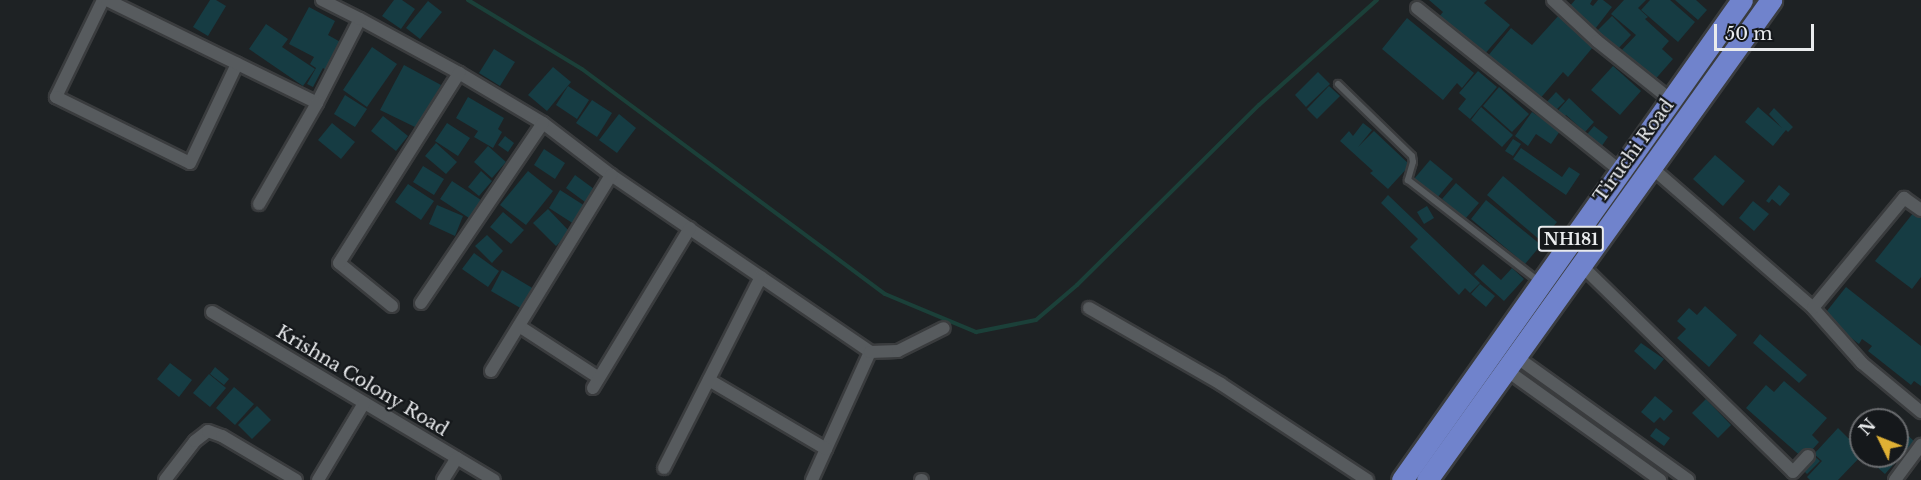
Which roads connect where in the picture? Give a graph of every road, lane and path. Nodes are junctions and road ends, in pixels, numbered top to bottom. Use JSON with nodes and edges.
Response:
{"nodes":[{"id":1,"x":105,"y":0,"type":"edge"},
{"id":2,"x":322,"y":0,"type":"edge"},
{"id":3,"x":1553,"y":0,"type":"edge"},
{"id":4,"x":1742,"y":0,"type":"edge"},
{"id":5,"x":1771,"y":0,"type":"edge"},
{"id":6,"x":1417,"y":8,"type":"dead end"},
{"id":7,"x":360,"y":20,"type":"junction"},
{"id":8,"x":237,"y":64,"type":"junction"},
{"id":9,"x":459,"y":73,"type":"junction"},
{"id":10,"x":1338,"y":84,"type":"dead end"},
{"id":11,"x":1671,"y":100,"type":"junction"},
{"id":12,"x":317,"y":103,"type":"junction"},
{"id":13,"x":543,"y":123,"type":"junction"},
{"id":14,"x":1651,"y":167,"type":"junction"},
{"id":15,"x":1619,"y":170,"type":"junction"},
{"id":16,"x":611,"y":175,"type":"junction"},
{"id":17,"x":259,"y":204,"type":"dead end"},
{"id":18,"x":1921,"y":210,"type":"edge"},
{"id":19,"x":690,"y":228,"type":"junction"},
{"id":20,"x":1581,"y":265,"type":"junction"},
{"id":21,"x":761,"y":277,"type":"junction"},
{"id":22,"x":1540,"y":282,"type":"junction"},
{"id":23,"x":421,"y":303,"type":"dead end"},
{"id":24,"x":392,"y":306,"type":"dead end"},
{"id":25,"x":1089,"y":308,"type":"dead end"},
{"id":26,"x":1813,"y":308,"type":"junction"},
{"id":27,"x":212,"y":312,"type":"dead end"},
{"id":28,"x":519,"y":326,"type":"junction"},
{"id":29,"x":944,"y":328,"type":"dead end"},
{"id":30,"x":870,"y":352,"type":"junction"},
{"id":31,"x":1510,"y":362,"type":"junction"},
{"id":32,"x":491,"y":371,"type":"dead end"},
{"id":33,"x":708,"y":380,"type":"junction"},
{"id":34,"x":364,"y":403,"type":"junction"},
{"id":35,"x":1921,"y":411,"type":"edge"},
{"id":36,"x":1921,"y":445,"type":"edge"},
{"id":37,"x":826,"y":449,"type":"junction"},
{"id":38,"x":1808,"y":456,"type":"dead end"},
{"id":39,"x":457,"y":458,"type":"junction"},
{"id":40,"x":664,"y":468,"type":"dead end"},
{"id":41,"x":165,"y":480,"type":"edge"},
{"id":42,"x":296,"y":480,"type":"edge"},
{"id":43,"x":318,"y":480,"type":"edge"},
{"id":44,"x":443,"y":480,"type":"edge"},
{"id":45,"x":494,"y":480,"type":"edge"},
{"id":46,"x":812,"y":480,"type":"edge"},
{"id":47,"x":1367,"y":480,"type":"edge"},
{"id":48,"x":1401,"y":480,"type":"edge"},
{"id":49,"x":1427,"y":480,"type":"edge"},
{"id":50,"x":1660,"y":480,"type":"edge"},
{"id":51,"x":1688,"y":480,"type":"edge"},
{"id":52,"x":1895,"y":480,"type":"edge"}],
"edges":[{"from":1,"to":8,"type":"street"},
{"from":1,"to":8,"type":"street"},
{"from":2,"to":7,"type":"street"},
{"from":3,"to":11,"type":"street"},
{"from":4,"to":11,"type":"highway","name":"Tiruchi Road","number":"NH181"},
{"from":5,"to":14,"type":"highway","number":"NH181"},
{"from":6,"to":15,"type":"street"},
{"from":7,"to":9,"type":"street"},
{"from":7,"to":12,"type":"street"},
{"from":8,"to":12,"type":"street"},
{"from":9,"to":13,"type":"street"},
{"from":9,"to":24,"type":"street"},
{"from":10,"to":22,"type":"lane"},
{"from":11,"to":15,"type":"highway","name":"Tiruchi Road","number":"NH181"},
{"from":12,"to":17,"type":"street"},
{"from":13,"to":16,"type":"street"},
{"from":13,"to":23,"type":"street"},
{"from":14,"to":20,"type":"highway","number":"NH181"},
{"from":14,"to":26,"type":"street"},
{"from":15,"to":22,"type":"highway","name":"Tiruchi Road","number":"NH181"},
{"from":16,"to":19,"type":"street"},
{"from":16,"to":28,"type":"street"},
{"from":18,"to":26,"type":"street"},
{"from":19,"to":21,"type":"street"},
{"from":19,"to":28,"type":"street"},
{"from":20,"to":31,"type":"highway","number":"NH181"},
{"from":20,"to":38,"type":"street"},
{"from":21,"to":30,"type":"street"},
{"from":21,"to":33,"type":"street"},
{"from":22,"to":48,"type":"highway","name":"Tiruchi Road","number":"NH181"},
{"from":25,"to":47,"type":"street"},
{"from":26,"to":35,"type":"street"},
{"from":27,"to":34,"type":"street","name":"Krishna Colony Road"},
{"from":28,"to":32,"type":"street"},
{"from":29,"to":30,"type":"street"},
{"from":30,"to":37,"type":"street"},
{"from":31,"to":49,"type":"highway","number":"NH181"},
{"from":31,"to":50,"type":"street"},
{"from":31,"to":51,"type":"street"},
{"from":33,"to":37,"type":"street"},
{"from":33,"to":40,"type":"street"},
{"from":34,"to":39,"type":"street","name":"Krishna Colony Road"},
{"from":34,"to":43,"type":"street"},
{"from":36,"to":52,"type":"street"},
{"from":37,"to":46,"type":"street"},
{"from":39,"to":44,"type":"street"},
{"from":39,"to":45,"type":"street","name":"Krishna Colony Road"},
{"from":41,"to":42,"type":"street"}]}
